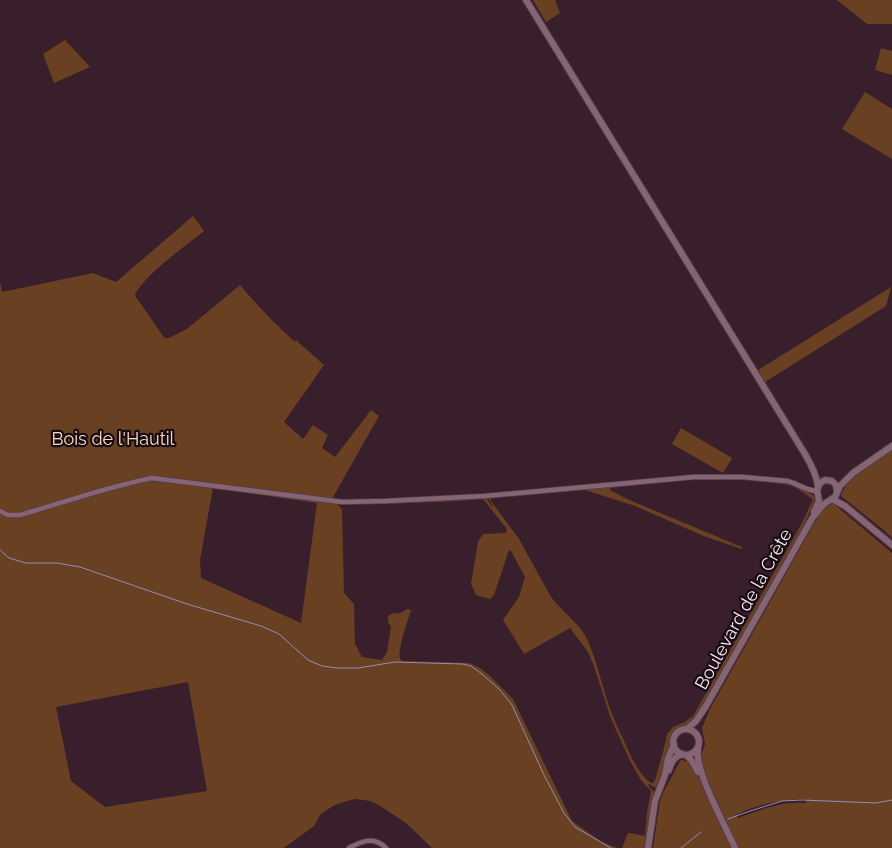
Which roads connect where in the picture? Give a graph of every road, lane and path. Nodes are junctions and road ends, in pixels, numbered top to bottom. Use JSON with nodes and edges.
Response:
{"nodes":[{"id":1,"x":526,"y":0,"type":"edge"},
{"id":2,"x":892,"y":446,"type":"edge"},
{"id":3,"x":811,"y":465,"type":"junction"},
{"id":4,"x":853,"y":473,"type":"junction"},
{"id":5,"x":830,"y":481,"type":"junction"},
{"id":6,"x":818,"y":491,"type":"junction"},
{"id":7,"x":834,"y":496,"type":"junction"},
{"id":8,"x":0,"y":511,"type":"edge"},
{"id":9,"x":807,"y":527,"type":"junction"},
{"id":10,"x":892,"y":545,"type":"edge"},
{"id":11,"x":706,"y":706,"type":"junction"},
{"id":12,"x":687,"y":729,"type":"junction"},
{"id":13,"x":697,"y":735,"type":"junction"},
{"id":14,"x":674,"y":745,"type":"junction"},
{"id":15,"x":698,"y":749,"type":"junction"},
{"id":16,"x":684,"y":755,"type":"junction"},
{"id":17,"x":704,"y":781,"type":"junction"},
{"id":18,"x":348,"y":848,"type":"edge"},
{"id":19,"x":386,"y":848,"type":"edge"},
{"id":20,"x":649,"y":848,"type":"edge"},
{"id":21,"x":736,"y":848,"type":"edge"}],
"edges":[{"from":1,"to":3,"type":"main road"},
{"from":2,"to":4,"type":"main road","name":"Boulevard de la Crête"},
{"from":3,"to":5,"type":"main road"},
{"from":3,"to":6,"type":"main road"},
{"from":4,"to":5,"type":"main road","name":"Boulevard de la Crête"},
{"from":4,"to":7,"type":"main road","name":"Boulevard de la Crête"},
{"from":5,"to":6,"type":"main road","name":"Boulevard de la Crête"},
{"from":5,"to":7,"type":"main road"},
{"from":6,"to":7,"type":"main road"},
{"from":6,"to":8,"type":"street"},
{"from":6,"to":9,"type":"main road","name":"Boulevard de la Crête"},
{"from":7,"to":9,"type":"main road","name":"Boulevard de la Crête"},
{"from":7,"to":10,"type":"main road"},
{"from":9,"to":11,"type":"main road","name":"Boulevard de la Crête"},
{"from":11,"to":12,"type":"main road","name":"Boulevard de la Crête"},
{"from":11,"to":13,"type":"main road","name":"Boulevard de la Crête"},
{"from":12,"to":13,"type":"main road"},
{"from":12,"to":14,"type":"main road"},
{"from":13,"to":15,"type":"main road"},
{"from":14,"to":16,"type":"main road"},
{"from":14,"to":20,"type":"main road"},
{"from":15,"to":16,"type":"main road"},
{"from":15,"to":17,"type":"main road"},
{"from":16,"to":17,"type":"main road"},
{"from":16,"to":20,"type":"main road"},
{"from":17,"to":21,"type":"main road"},
{"from":18,"to":19,"type":"street"}]}
